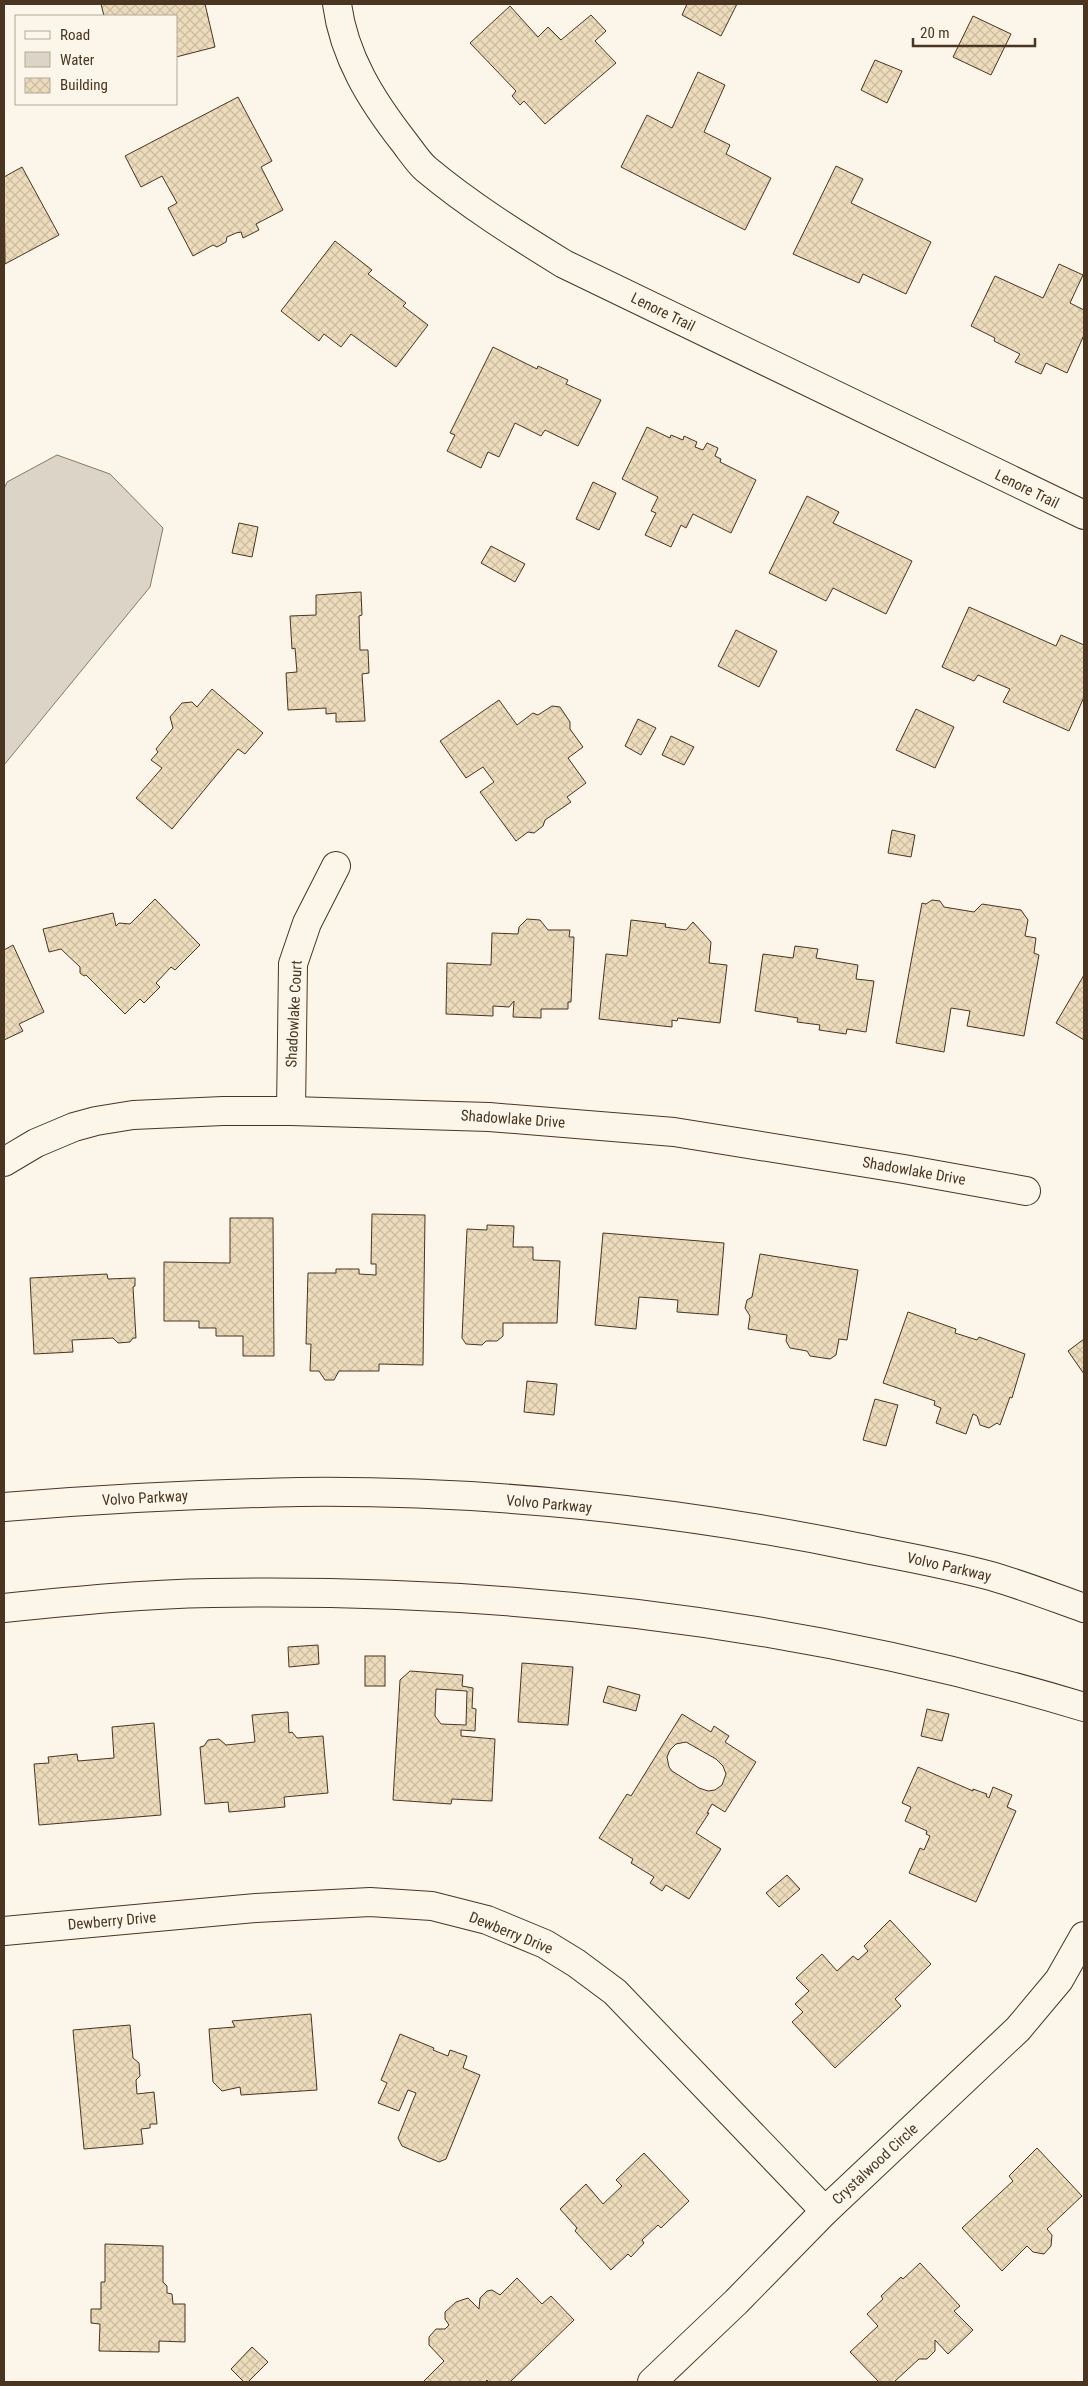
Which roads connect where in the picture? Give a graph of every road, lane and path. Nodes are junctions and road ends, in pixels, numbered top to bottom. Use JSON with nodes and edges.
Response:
{"nodes":[{"id":1,"x":337,"y":4,"type":"edge"},
{"id":2,"x":1084,"y":515,"type":"edge"},
{"id":3,"x":336,"y":866,"type":"dead end"},
{"id":4,"x":291,"y":1111,"type":"junction"},
{"id":5,"x":4,"y":1162,"type":"edge"},
{"id":6,"x":1026,"y":1191,"type":"dead end"},
{"id":7,"x":4,"y":1507,"type":"edge"},
{"id":8,"x":4,"y":1608,"type":"edge"},
{"id":9,"x":1084,"y":1608,"type":"edge"},
{"id":10,"x":1084,"y":1707,"type":"edge"},
{"id":11,"x":4,"y":1931,"type":"edge"},
{"id":12,"x":1084,"y":1936,"type":"edge"},
{"id":13,"x":825,"y":2211,"type":"junction"},
{"id":14,"x":652,"y":2382,"type":"edge"}],
"edges":[{"from":1,"to":2,"type":"street","name":"Lenore Trail"},
{"from":3,"to":4,"type":"street","name":"Shadowlake Court"},
{"from":4,"to":5,"type":"street","name":"Shadowlake Drive"},
{"from":4,"to":6,"type":"street","name":"Shadowlake Drive"},
{"from":7,"to":9,"type":"street","name":"Volvo Parkway"},
{"from":8,"to":10,"type":"street"},
{"from":11,"to":13,"type":"street","name":"Dewberry Drive"},
{"from":12,"to":13,"type":"street","name":"Crystalwood Circle"},
{"from":13,"to":14,"type":"street","name":"Crystalwood Circle"}]}
